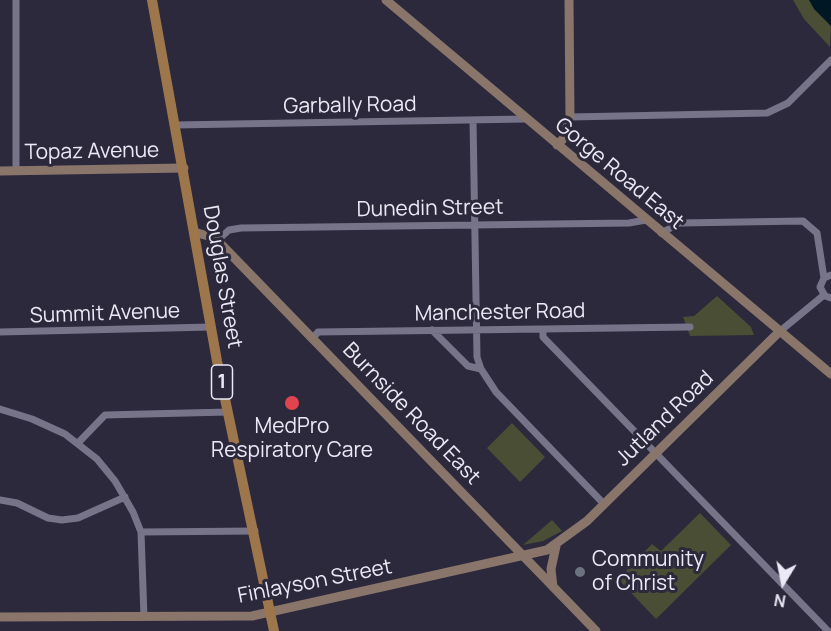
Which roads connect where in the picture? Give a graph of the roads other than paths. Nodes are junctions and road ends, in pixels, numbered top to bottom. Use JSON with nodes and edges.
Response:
{"nodes":[{"id":1,"x":16,"y":0,"type":"edge"},
{"id":2,"x":152,"y":0,"type":"edge"},
{"id":3,"x":386,"y":0,"type":"edge"},
{"id":4,"x":569,"y":0,"type":"edge"},
{"id":5,"x":831,"y":60,"type":"edge"},
{"id":6,"x":570,"y":117,"type":"junction"},
{"id":7,"x":525,"y":119,"type":"junction"},
{"id":8,"x":473,"y":120,"type":"junction"},
{"id":9,"x":175,"y":125,"type":"junction"},
{"id":10,"x":557,"y":145,"type":"junction"},
{"id":11,"x":184,"y":168,"type":"junction"},
{"id":12,"x":0,"y":171,"type":"edge"},
{"id":13,"x":16,"y":171,"type":"junction"},
{"id":14,"x":646,"y":220,"type":"junction"},
{"id":15,"x":475,"y":225,"type":"junction"},
{"id":16,"x":194,"y":232,"type":"junction"},
{"id":17,"x":662,"y":233,"type":"junction"},
{"id":18,"x":218,"y":240,"type":"junction"},
{"id":19,"x":828,"y":276,"type":"edge"},
{"id":20,"x":824,"y":295,"type":"junction"},
{"id":21,"x":831,"y":298,"type":"edge"},
{"id":22,"x":211,"y":327,"type":"junction"},
{"id":23,"x":690,"y":327,"type":"dead end"},
{"id":24,"x":543,"y":329,"type":"junction"},
{"id":25,"x":432,"y":330,"type":"junction"},
{"id":26,"x":477,"y":330,"type":"junction"},
{"id":27,"x":0,"y":332,"type":"edge"},
{"id":28,"x":779,"y":332,"type":"junction"},
{"id":29,"x":313,"y":338,"type":"junction"},
{"id":30,"x":480,"y":369,"type":"junction"},
{"id":31,"x":831,"y":374,"type":"edge"},
{"id":32,"x":0,"y":409,"type":"edge"},
{"id":33,"x":228,"y":412,"type":"junction"},
{"id":34,"x":78,"y":443,"type":"junction"},
{"id":35,"x":655,"y":453,"type":"junction"},
{"id":36,"x":125,"y":497,"type":"junction"},
{"id":37,"x":0,"y":500,"type":"edge"},
{"id":38,"x":604,"y":504,"type":"junction"},
{"id":39,"x":255,"y":531,"type":"junction"},
{"id":40,"x":141,"y":532,"type":"junction"},
{"id":41,"x":556,"y":546,"type":"junction"},
{"id":42,"x":525,"y":556,"type":"junction"},
{"id":43,"x":553,"y":587,"type":"junction"},
{"id":44,"x":271,"y":613,"type":"junction"},
{"id":45,"x":0,"y":617,"type":"edge"},
{"id":46,"x":144,"y":617,"type":"junction"},
{"id":47,"x":274,"y":631,"type":"edge"},
{"id":48,"x":596,"y":631,"type":"edge"},
{"id":49,"x":828,"y":631,"type":"edge"}],
"edges":[{"from":1,"to":13,"type":"street"},
{"from":2,"to":9,"type":"main road","name":"Douglas Street","number":"1"},
{"from":3,"to":7,"type":"main road","name":"Gorge Road East"},
{"from":4,"to":6,"type":"main road"},
{"from":5,"to":6,"type":"street"},
{"from":6,"to":10,"type":"main road"},
{"from":7,"to":8,"type":"street","name":"Garbally Road"},
{"from":7,"to":10,"type":"main road","name":"Gorge Road East"},
{"from":8,"to":9,"type":"street","name":"Garbally Road"},
{"from":8,"to":15,"type":"street"},
{"from":9,"to":11,"type":"main road","name":"Douglas Street","number":"1"},
{"from":10,"to":14,"type":"main road","name":"Gorge Road East"},
{"from":11,"to":13,"type":"main road","name":"Topaz Avenue"},
{"from":11,"to":16,"type":"main road","name":"Douglas Street","number":"1"},
{"from":12,"to":13,"type":"main road","name":"Topaz Avenue"},
{"from":14,"to":15,"type":"street","name":"Dunedin Street"},
{"from":14,"to":17,"type":"main road","name":"Gorge Road East"},
{"from":15,"to":18,"type":"street","name":"Dunedin Street"},
{"from":15,"to":26,"type":"street"},
{"from":16,"to":18,"type":"main road","name":"Burnside Road East"},
{"from":16,"to":22,"type":"main road","name":"Douglas Street","number":"1"},
{"from":17,"to":19,"type":"street"},
{"from":17,"to":28,"type":"main road","name":"Gorge Road East"},
{"from":18,"to":29,"type":"main road","name":"Burnside Road East"},
{"from":19,"to":20,"type":"street"},
{"from":20,"to":21,"type":"street"},
{"from":20,"to":28,"type":"street","name":"Jutland Road"},
{"from":22,"to":27,"type":"street","name":"Summit Avenue"},
{"from":22,"to":33,"type":"main road","name":"Douglas Street","number":"1"},
{"from":23,"to":24,"type":"street","name":"Manchester Road"},
{"from":24,"to":26,"type":"street","name":"Manchester Road"},
{"from":24,"to":35,"type":"street"},
{"from":25,"to":26,"type":"street","name":"Manchester Road"},
{"from":25,"to":29,"type":"street","name":"Manchester Road"},
{"from":25,"to":30,"type":"street"},
{"from":26,"to":30,"type":"street"},
{"from":28,"to":31,"type":"main road","name":"Gorge Road East"},
{"from":28,"to":35,"type":"main road","name":"Jutland Road"},
{"from":29,"to":42,"type":"main road","name":"Burnside Road East"},
{"from":30,"to":38,"type":"street"},
{"from":32,"to":34,"type":"street"},
{"from":33,"to":34,"type":"street"},
{"from":33,"to":39,"type":"main road","name":"Douglas Street","number":"1"},
{"from":34,"to":36,"type":"street"},
{"from":35,"to":38,"type":"main road","name":"Jutland Road"},
{"from":35,"to":49,"type":"street"},
{"from":36,"to":37,"type":"street"},
{"from":36,"to":40,"type":"street"},
{"from":38,"to":41,"type":"main road","name":"Jutland Road"},
{"from":39,"to":40,"type":"street"},
{"from":39,"to":44,"type":"main road","name":"Douglas Street","number":"1"},
{"from":40,"to":46,"type":"street"},
{"from":41,"to":42,"type":"main road","name":"Jutland Road"},
{"from":41,"to":43,"type":"main road"},
{"from":42,"to":43,"type":"main road","name":"Burnside Road East"},
{"from":42,"to":44,"type":"main road","name":"Finlayson Street"},
{"from":43,"to":48,"type":"main road","name":"Burnside Road East"},
{"from":44,"to":46,"type":"main road","name":"Finlayson Street"},
{"from":44,"to":47,"type":"main road","name":"Douglas Street","number":"1"},
{"from":45,"to":46,"type":"main road","name":"Finlayson Street"}]}
